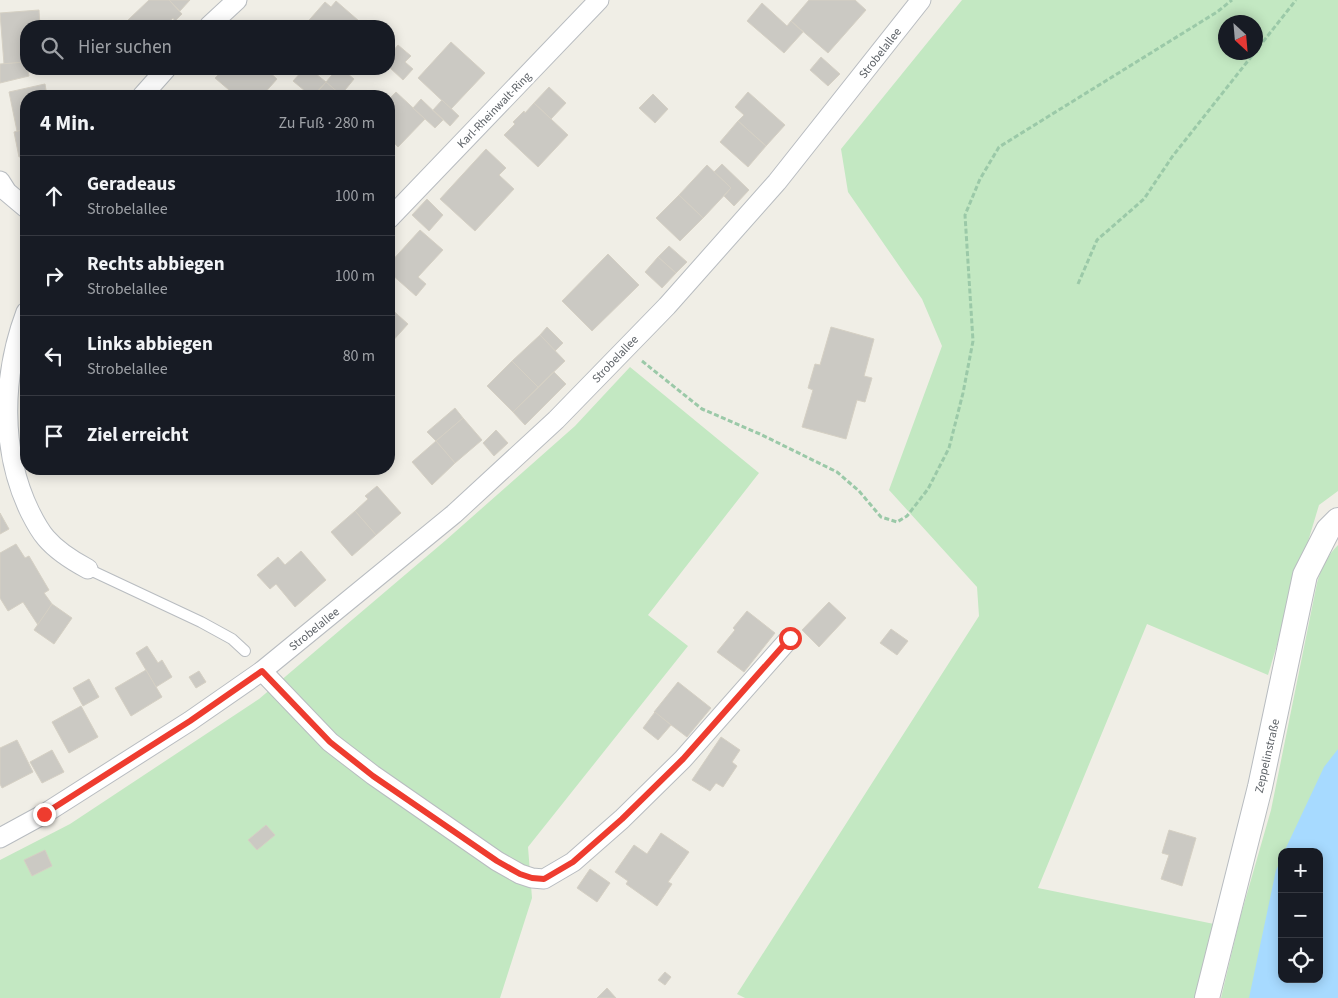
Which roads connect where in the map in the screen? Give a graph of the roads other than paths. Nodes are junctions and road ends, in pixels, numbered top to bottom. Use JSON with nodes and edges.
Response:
{"nodes":[{"id":1,"x":237,"y":0,"type":"edge"},
{"id":2,"x":599,"y":0,"type":"edge"},
{"id":3,"x":921,"y":0,"type":"edge"},
{"id":4,"x":216,"y":20,"type":"edge"},
{"id":5,"x":161,"y":75,"type":"edge"},
{"id":6,"x":147,"y":90,"type":"edge"},
{"id":7,"x":0,"y":181,"type":"edge"},
{"id":8,"x":20,"y":203,"type":"edge"},
{"id":9,"x":395,"y":213,"type":"edge"},
{"id":10,"x":20,"y":349,"type":"edge"},
{"id":11,"x":18,"y":373,"type":"edge"},
{"id":12,"x":1338,"y":520,"type":"edge"},
{"id":13,"x":88,"y":569,"type":"joint"},
{"id":14,"x":790,"y":638,"type":"dead end"},
{"id":15,"x":245,"y":651,"type":"dead end"},
{"id":16,"x":262,"y":671,"type":"junction"},
{"id":17,"x":0,"y":838,"type":"edge"},
{"id":18,"x":1208,"y":998,"type":"edge"}],
"edges":[{"from":1,"to":4,"type":"street"},
{"from":2,"to":9,"type":"street","name":"Karl-Rheinwalt-Ring"},
{"from":3,"to":16,"type":"street","name":"Strobelallee"},
{"from":5,"to":6,"type":"street"},
{"from":7,"to":8,"type":"street"},
{"from":10,"to":11,"type":"street"},
{"from":11,"to":13,"type":"street"},
{"from":12,"to":18,"type":"street","name":"Zeppelinstraße"},
{"from":13,"to":15,"type":"lane"},
{"from":14,"to":16,"type":"street"},
{"from":16,"to":17,"type":"street","name":"Strobelallee"}]}
